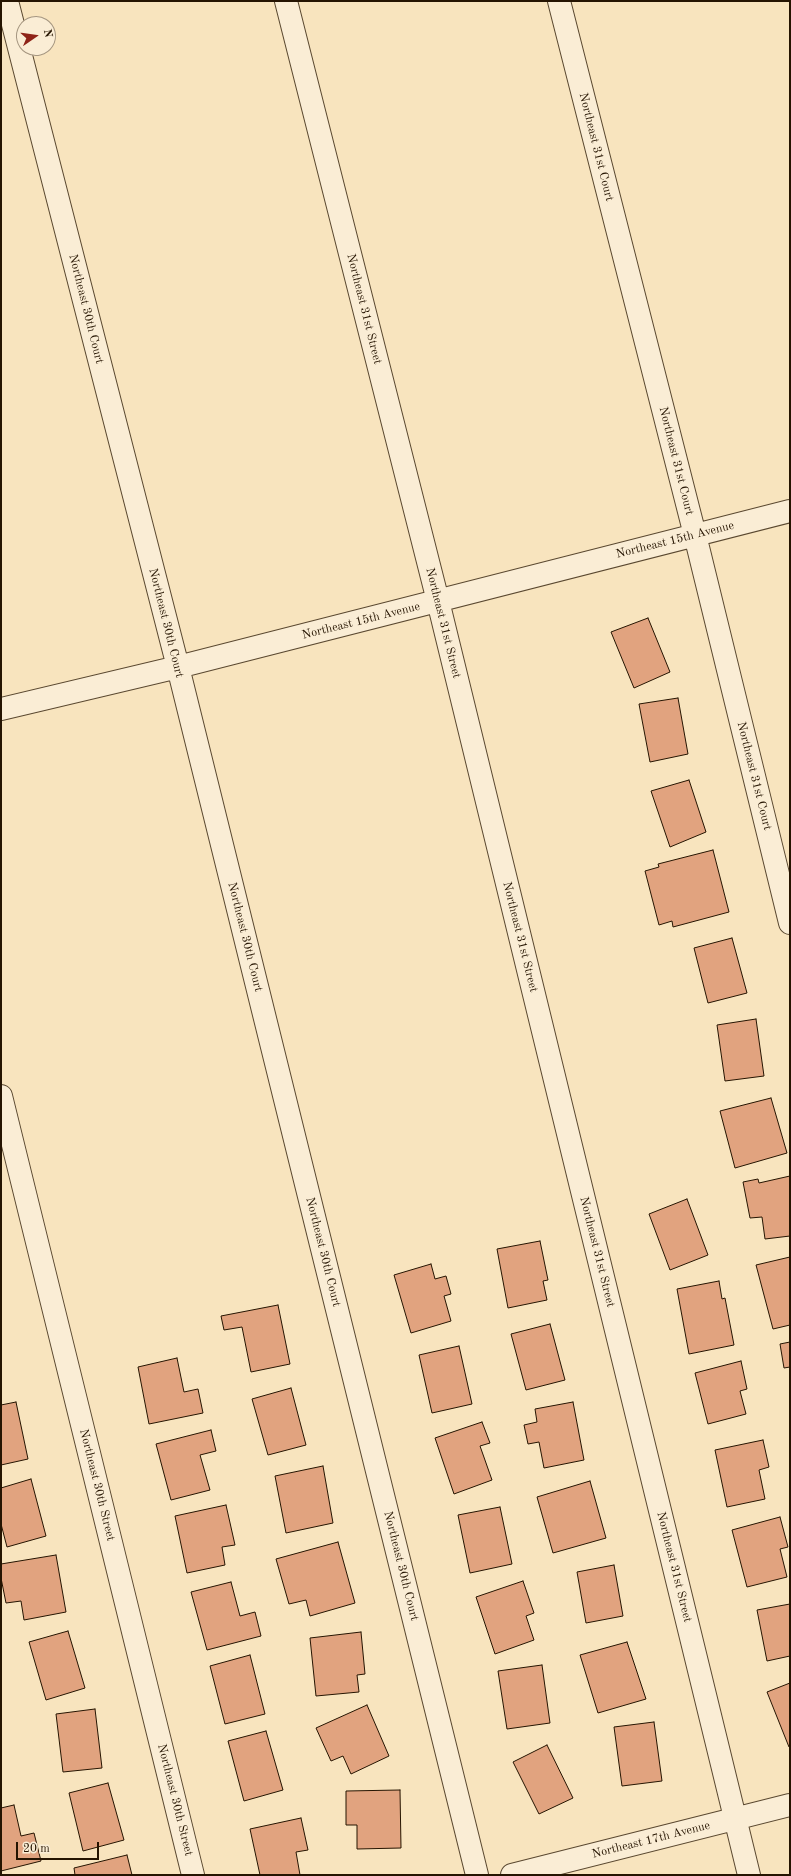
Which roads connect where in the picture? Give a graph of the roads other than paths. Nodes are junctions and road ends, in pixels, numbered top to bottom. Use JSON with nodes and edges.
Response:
{"nodes":[{"id":1,"x":7,"y":1,"type":"edge"},
{"id":2,"x":286,"y":1,"type":"edge"},
{"id":3,"x":559,"y":1,"type":"edge"},
{"id":4,"x":790,"y":511,"type":"edge"},
{"id":5,"x":695,"y":535,"type":"junction"},
{"id":6,"x":438,"y":601,"type":"junction"},
{"id":7,"x":178,"y":667,"type":"junction"},
{"id":8,"x":1,"y":709,"type":"edge"},
{"id":9,"x":790,"y":923,"type":"edge"},
{"id":10,"x":1,"y":1096,"type":"edge"},
{"id":11,"x":790,"y":1805,"type":"edge"},
{"id":12,"x":736,"y":1818,"type":"junction"},
{"id":13,"x":193,"y":1875,"type":"edge"},
{"id":14,"x":477,"y":1875,"type":"edge"},
{"id":15,"x":512,"y":1875,"type":"edge"},
{"id":16,"x":749,"y":1875,"type":"edge"}],
"edges":[{"from":1,"to":7,"type":"street","name":"Northeast 30th Court"},
{"from":2,"to":6,"type":"street","name":"Northeast 31st Street"},
{"from":3,"to":5,"type":"street","name":"Northeast 31st Court"},
{"from":4,"to":5,"type":"street","name":"Northeast 15th Avenue"},
{"from":5,"to":6,"type":"street","name":"Northeast 15th Avenue"},
{"from":5,"to":9,"type":"street","name":"Northeast 31st Court"},
{"from":6,"to":7,"type":"street","name":"Northeast 15th Avenue"},
{"from":6,"to":12,"type":"street","name":"Northeast 31st Street"},
{"from":7,"to":8,"type":"street","name":"Northeast 15th Avenue"},
{"from":7,"to":14,"type":"street","name":"Northeast 30th Court"},
{"from":10,"to":13,"type":"street","name":"Northeast 30th Street"},
{"from":11,"to":12,"type":"street","name":"Northeast 17th Avenue"},
{"from":12,"to":15,"type":"street","name":"Northeast 17th Avenue"},
{"from":12,"to":16,"type":"street","name":"Northeast 31st Street"}]}
